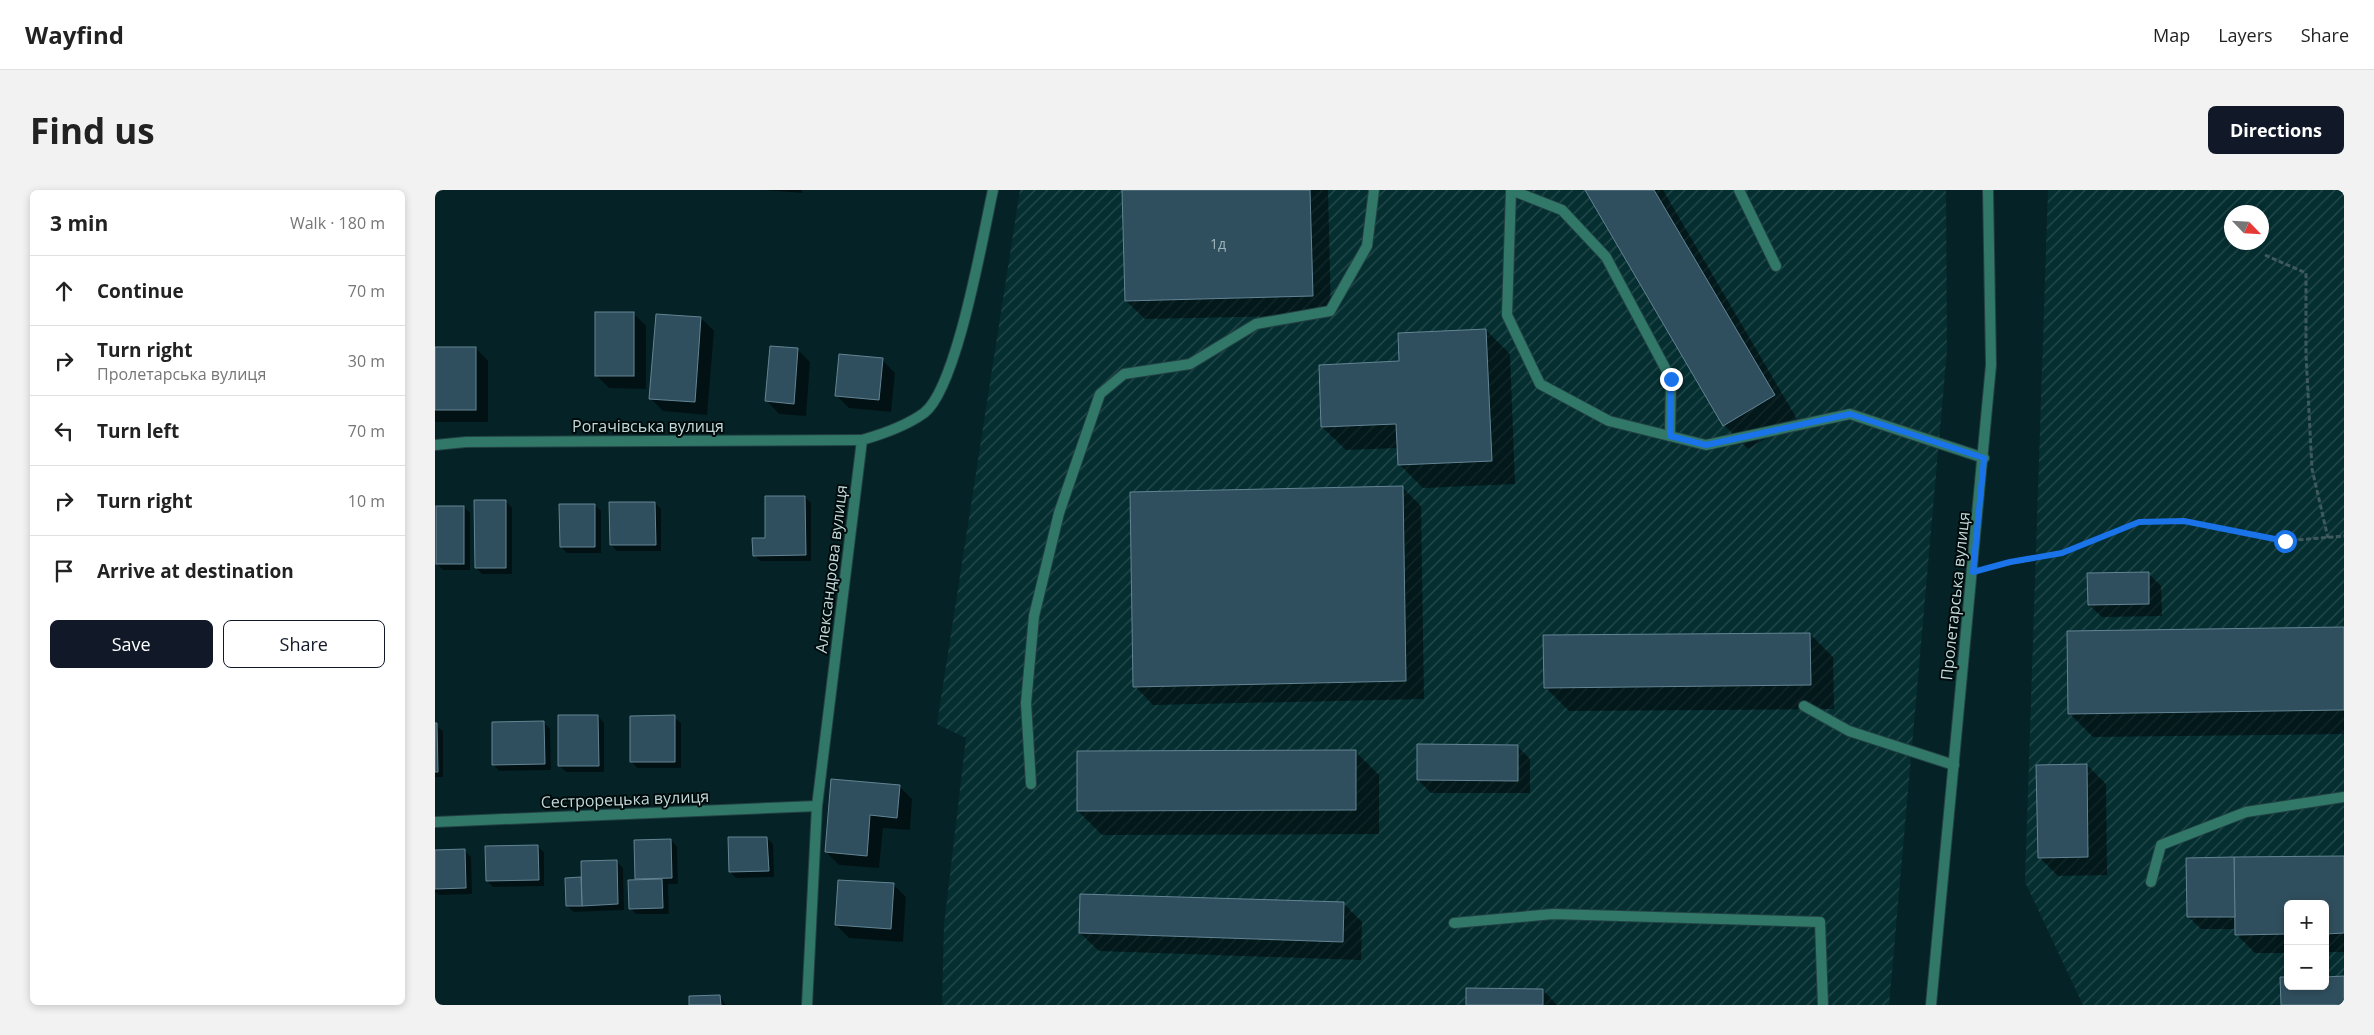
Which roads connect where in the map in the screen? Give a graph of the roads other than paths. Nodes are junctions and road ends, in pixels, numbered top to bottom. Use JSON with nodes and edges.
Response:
{"nodes":[{"id":1,"x":993,"y":190,"type":"edge"},
{"id":2,"x":1374,"y":190,"type":"edge"},
{"id":3,"x":1511,"y":190,"type":"edge"},
{"id":4,"x":1739,"y":190,"type":"edge"},
{"id":5,"x":1988,"y":190,"type":"edge"},
{"id":6,"x":1776,"y":266,"type":"dead end"},
{"id":7,"x":1670,"y":436,"type":"junction"},
{"id":8,"x":862,"y":440,"type":"junction"},
{"id":9,"x":435,"y":445,"type":"edge"},
{"id":10,"x":1984,"y":458,"type":"junction"},
{"id":11,"x":1804,"y":706,"type":"dead end"},
{"id":12,"x":1954,"y":765,"type":"junction"},
{"id":13,"x":1031,"y":784,"type":"dead end"},
{"id":14,"x":2344,"y":797,"type":"edge"},
{"id":15,"x":817,"y":806,"type":"junction"},
{"id":16,"x":435,"y":822,"type":"edge"},
{"id":17,"x":2151,"y":882,"type":"dead end"},
{"id":18,"x":1454,"y":923,"type":"dead end"},
{"id":19,"x":807,"y":1005,"type":"edge"},
{"id":20,"x":1823,"y":1005,"type":"edge"},
{"id":21,"x":1931,"y":1005,"type":"edge"}],
"edges":[{"from":1,"to":8,"type":"street"},
{"from":2,"to":13,"type":"street"},
{"from":3,"to":7,"type":"street"},
{"from":3,"to":7,"type":"street"},
{"from":4,"to":6,"type":"street"},
{"from":5,"to":10,"type":"street","name":"Пролетарська вулиця"},
{"from":7,"to":10,"type":"street"},
{"from":8,"to":9,"type":"street","name":"Рогачівська вулиця"},
{"from":8,"to":15,"type":"street","name":"Александрова вулиця"},
{"from":10,"to":12,"type":"street","name":"Пролетарська вулиця"},
{"from":11,"to":12,"type":"street"},
{"from":12,"to":21,"type":"street","name":"Пролетарська вулиця"},
{"from":14,"to":17,"type":"street"},
{"from":15,"to":16,"type":"street","name":"Сестрорецька вулиця"},
{"from":15,"to":19,"type":"street","name":"Александрова вулиця"},
{"from":18,"to":20,"type":"street"}]}
